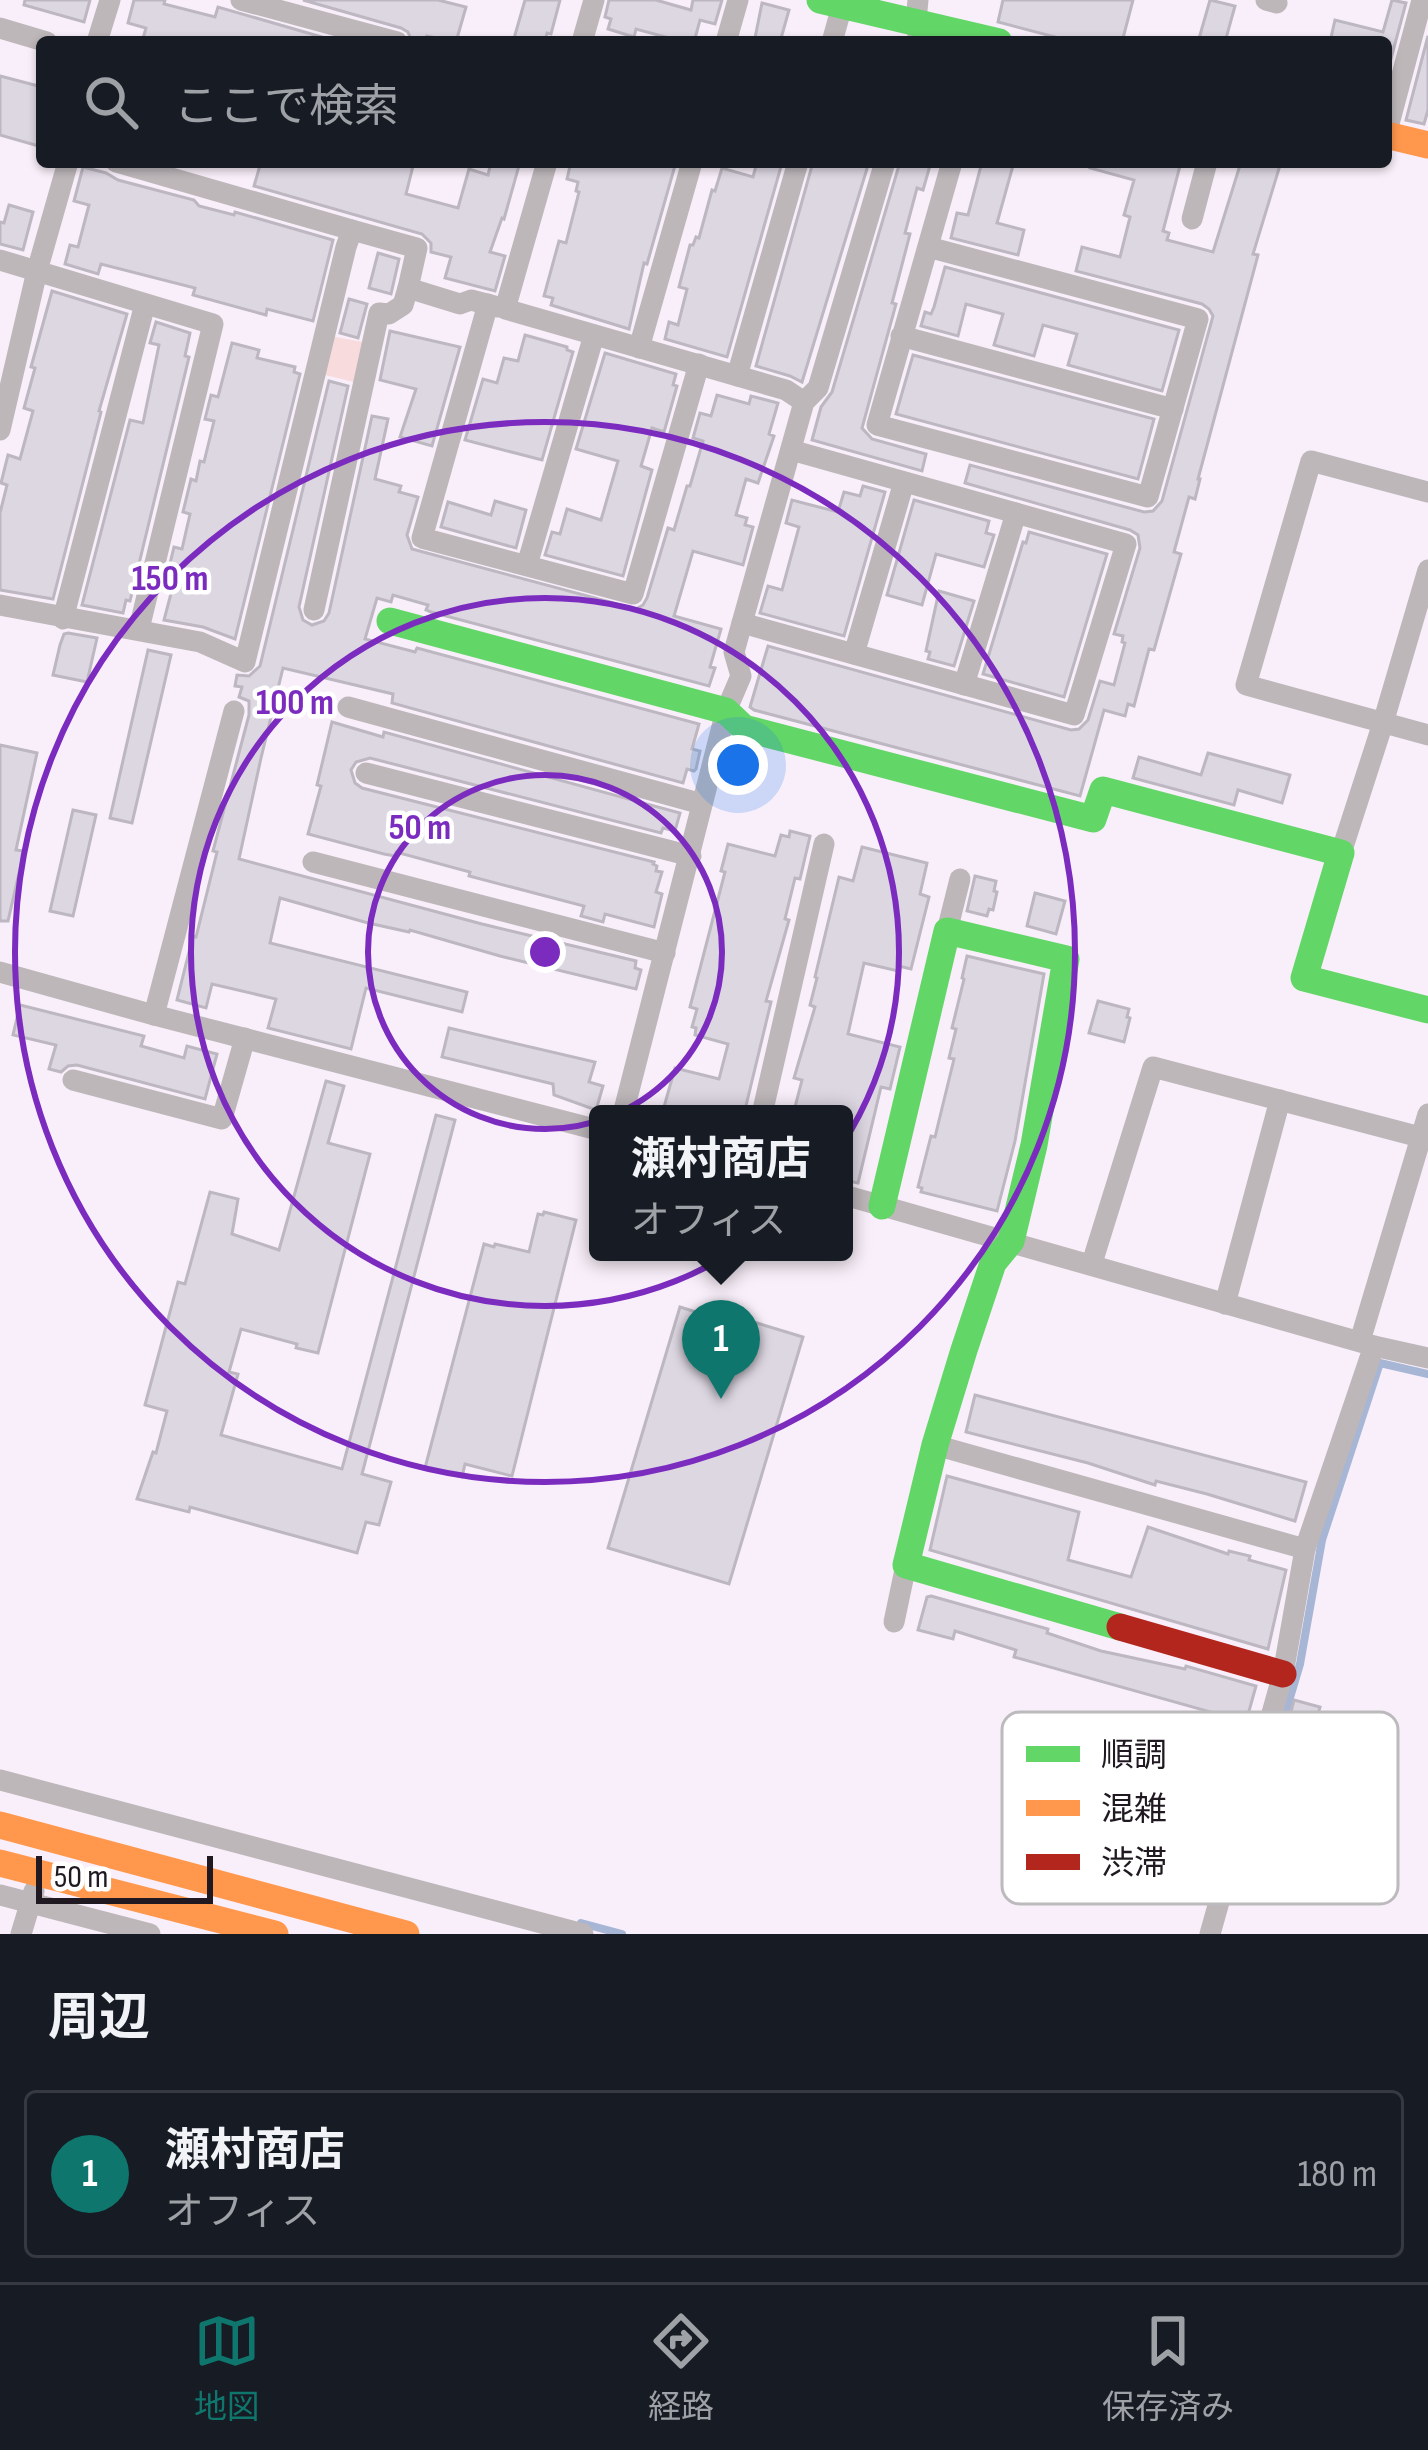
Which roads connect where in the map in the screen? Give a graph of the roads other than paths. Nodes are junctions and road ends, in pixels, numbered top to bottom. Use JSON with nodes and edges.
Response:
{"nodes":[{"id":1,"x":110,"y":0,"type":"edge"},
{"id":2,"x":241,"y":0,"type":"edge"},
{"id":3,"x":594,"y":0,"type":"edge"},
{"id":4,"x":738,"y":0,"type":"edge"},
{"id":5,"x":1422,"y":0,"type":"edge"},
{"id":6,"x":831,"y":3,"type":"edge"},
{"id":7,"x":918,"y":21,"type":"edge"},
{"id":8,"x":0,"y":28,"type":"edge"},
{"id":9,"x":99,"y":36,"type":"edge"},
{"id":10,"x":375,"y":36,"type":"edge"},
{"id":11,"x":584,"y":36,"type":"edge"},
{"id":12,"x":728,"y":36,"type":"edge"},
{"id":13,"x":832,"y":36,"type":"edge"},
{"id":14,"x":974,"y":36,"type":"edge"},
{"id":15,"x":36,"y":39,"type":"edge"},
{"id":16,"x":1392,"y":112,"type":"edge"},
{"id":17,"x":1392,"y":136,"type":"edge"},
{"id":18,"x":1428,"y":145,"type":"edge"},
{"id":19,"x":66,"y":168,"type":"edge"},
{"id":20,"x":137,"y":168,"type":"edge"},
{"id":21,"x":545,"y":168,"type":"edge"},
{"id":22,"x":690,"y":168,"type":"edge"},
{"id":23,"x":796,"y":168,"type":"edge"},
{"id":24,"x":883,"y":168,"type":"edge"},
{"id":25,"x":950,"y":168,"type":"edge"},
{"id":26,"x":1205,"y":168,"type":"edge"},
{"id":27,"x":1192,"y":219,"type":"dead end"},
{"id":28,"x":352,"y":230,"type":"junction"},
{"id":29,"x":928,"y":247,"type":"junction"},
{"id":30,"x":0,"y":260,"type":"edge"},
{"id":31,"x":37,"y":271,"type":"junction"},
{"id":32,"x":408,"y":288,"type":"junction"},
{"id":33,"x":145,"y":304,"type":"junction"},
{"id":34,"x":496,"y":306,"type":"junction"},
{"id":35,"x":594,"y":335,"type":"junction"},
{"id":36,"x":901,"y":336,"type":"junction"},
{"id":37,"x":640,"y":348,"type":"junction"},
{"id":38,"x":699,"y":364,"type":"junction"},
{"id":39,"x":737,"y":376,"type":"junction"},
{"id":40,"x":804,"y":402,"type":"junction"},
{"id":41,"x":3,"y":403,"type":"edge"},
{"id":42,"x":1173,"y":409,"type":"junction"},
{"id":43,"x":0,"y":430,"type":"edge"},
{"id":44,"x":790,"y":450,"type":"junction"},
{"id":45,"x":904,"y":482,"type":"junction"},
{"id":46,"x":1428,"y":492,"type":"edge"},
{"id":47,"x":1016,"y":513,"type":"junction"},
{"id":48,"x":527,"y":565,"type":"junction"},
{"id":49,"x":1428,"y":570,"type":"edge"},
{"id":50,"x":314,"y":610,"type":"dead end"},
{"id":51,"x":1,"y":611,"type":"edge"},
{"id":52,"x":63,"y":619,"type":"junction"},
{"id":53,"x":390,"y":621,"type":"dead end"},
{"id":54,"x":742,"y":623,"type":"junction"},
{"id":55,"x":139,"y":629,"type":"junction"},
{"id":56,"x":854,"y":654,"type":"junction"},
{"id":57,"x":964,"y":685,"type":"junction"},
{"id":58,"x":348,"y":707,"type":"dead end"},
{"id":59,"x":234,"y":711,"type":"dead end"},
{"id":60,"x":726,"y":711,"type":"junction"},
{"id":61,"x":1383,"y":723,"type":"junction"},
{"id":62,"x":1428,"y":735,"type":"edge"},
{"id":63,"x":366,"y":773,"type":"dead end"},
{"id":64,"x":702,"y":804,"type":"junction"},
{"id":65,"x":824,"y":844,"type":"dead end"},
{"id":66,"x":1341,"y":853,"type":"junction"},
{"id":67,"x":691,"y":856,"type":"junction"},
{"id":68,"x":314,"y":862,"type":"dead end"},
{"id":69,"x":960,"y":879,"type":"dead end"},
{"id":70,"x":947,"y":931,"type":"junction"},
{"id":71,"x":665,"y":953,"type":"junction"},
{"id":72,"x":0,"y":972,"type":"edge"},
{"id":73,"x":1428,"y":1010,"type":"edge"},
{"id":74,"x":154,"y":1015,"type":"junction"},
{"id":75,"x":245,"y":1038,"type":"junction"},
{"id":76,"x":73,"y":1080,"type":"dead end"},
{"id":77,"x":1280,"y":1100,"type":"junction"},
{"id":78,"x":625,"y":1105,"type":"edge"},
{"id":79,"x":764,"y":1105,"type":"edge"},
{"id":80,"x":1428,"y":1114,"type":"edge"},
{"id":81,"x":589,"y":1128,"type":"edge"},
{"id":82,"x":1420,"y":1137,"type":"junction"},
{"id":83,"x":853,"y":1198,"type":"edge"},
{"id":84,"x":882,"y":1206,"type":"junction"},
{"id":85,"x":1011,"y":1241,"type":"junction"},
{"id":86,"x":1092,"y":1263,"type":"junction"},
{"id":87,"x":1225,"y":1304,"type":"junction"},
{"id":88,"x":1367,"y":1344,"type":"junction"},
{"id":89,"x":1428,"y":1358,"type":"edge"},
{"id":90,"x":935,"y":1445,"type":"junction"},
{"id":91,"x":1305,"y":1549,"type":"junction"},
{"id":92,"x":906,"y":1565,"type":"junction"},
{"id":93,"x":894,"y":1622,"type":"dead end"},
{"id":94,"x":1283,"y":1674,"type":"junction"},
{"id":95,"x":1272,"y":1712,"type":"edge"},
{"id":96,"x":0,"y":1780,"type":"edge"},
{"id":97,"x":0,"y":1825,"type":"edge"},
{"id":98,"x":48,"y":1838,"type":"junction"},
{"id":99,"x":0,"y":1863,"type":"edge"},
{"id":100,"x":39,"y":1873,"type":"junction"},
{"id":101,"x":0,"y":1895,"type":"edge"},
{"id":102,"x":30,"y":1903,"type":"junction"},
{"id":103,"x":1218,"y":1904,"type":"edge"},
{"id":104,"x":21,"y":1934,"type":"edge"},
{"id":105,"x":150,"y":1934,"type":"edge"},
{"id":106,"x":275,"y":1934,"type":"edge"},
{"id":107,"x":406,"y":1934,"type":"edge"},
{"id":108,"x":583,"y":1934,"type":"edge"},
{"id":109,"x":1210,"y":1934,"type":"edge"}],
"edges":[{"from":1,"to":9,"type":"street"},
{"from":2,"to":10,"type":"street"},
{"from":3,"to":11,"type":"street"},
{"from":4,"to":12,"type":"street"},
{"from":5,"to":16,"type":"street"},
{"from":6,"to":7,"type":"main road"},
{"from":6,"to":13,"type":"street"},
{"from":7,"to":14,"type":"main road"},
{"from":8,"to":15,"type":"street"},
{"from":17,"to":18,"type":"main road"},
{"from":19,"to":31,"type":"street"},
{"from":20,"to":28,"type":"street"},
{"from":21,"to":34,"type":"street"},
{"from":22,"to":37,"type":"street"},
{"from":23,"to":39,"type":"street"},
{"from":24,"to":40,"type":"street"},
{"from":25,"to":29,"type":"street"},
{"from":26,"to":27,"type":"street"},
{"from":28,"to":32,"type":"street"},
{"from":28,"to":55,"type":"street"},
{"from":29,"to":36,"type":"street"},
{"from":29,"to":42,"type":"street"},
{"from":30,"to":31,"type":"street"},
{"from":31,"to":33,"type":"street"},
{"from":31,"to":41,"type":"street"},
{"from":32,"to":34,"type":"street"},
{"from":32,"to":50,"type":"street"},
{"from":33,"to":52,"type":"street"},
{"from":33,"to":55,"type":"street"},
{"from":34,"to":35,"type":"street"},
{"from":34,"to":48,"type":"street"},
{"from":35,"to":37,"type":"street"},
{"from":35,"to":48,"type":"street"},
{"from":36,"to":42,"type":"street"},
{"from":36,"to":42,"type":"street"},
{"from":37,"to":38,"type":"street"},
{"from":38,"to":39,"type":"street"},
{"from":38,"to":48,"type":"street"},
{"from":39,"to":40,"type":"street"},
{"from":40,"to":44,"type":"street"},
{"from":41,"to":43,"type":"street"},
{"from":44,"to":45,"type":"street"},
{"from":44,"to":54,"type":"street"},
{"from":45,"to":47,"type":"street"},
{"from":45,"to":56,"type":"street"},
{"from":46,"to":61,"type":"street"},
{"from":47,"to":57,"type":"street"},
{"from":47,"to":57,"type":"street"},
{"from":49,"to":61,"type":"street"},
{"from":51,"to":52,"type":"street"},
{"from":52,"to":55,"type":"street"},
{"from":53,"to":60,"type":"main road"},
{"from":54,"to":56,"type":"street"},
{"from":54,"to":60,"type":"street"},
{"from":56,"to":57,"type":"street"},
{"from":58,"to":64,"type":"street"},
{"from":59,"to":74,"type":"street"},
{"from":60,"to":64,"type":"street"},
{"from":60,"to":66,"type":"main road"},
{"from":61,"to":62,"type":"street"},
{"from":61,"to":66,"type":"street"},
{"from":63,"to":67,"type":"street"},
{"from":64,"to":67,"type":"street"},
{"from":65,"to":79,"type":"street"},
{"from":66,"to":73,"type":"main road"},
{"from":67,"to":71,"type":"street"},
{"from":68,"to":71,"type":"street"},
{"from":69,"to":70,"type":"street"},
{"from":70,"to":84,"type":"main road"},
{"from":70,"to":85,"type":"main road"},
{"from":71,"to":78,"type":"street"},
{"from":72,"to":74,"type":"street"},
{"from":74,"to":75,"type":"street"},
{"from":75,"to":76,"type":"street"},
{"from":75,"to":81,"type":"street"},
{"from":77,"to":82,"type":"street"},
{"from":77,"to":86,"type":"street"},
{"from":77,"to":87,"type":"street"},
{"from":80,"to":82,"type":"street"},
{"from":82,"to":88,"type":"street"},
{"from":83,"to":84,"type":"street"},
{"from":84,"to":85,"type":"street"},
{"from":85,"to":86,"type":"street"},
{"from":85,"to":90,"type":"main road"},
{"from":86,"to":87,"type":"street"},
{"from":87,"to":88,"type":"street"},
{"from":88,"to":89,"type":"street"},
{"from":88,"to":91,"type":"street"},
{"from":90,"to":91,"type":"street"},
{"from":90,"to":92,"type":"main road"},
{"from":91,"to":94,"type":"street"},
{"from":92,"to":93,"type":"street"},
{"from":92,"to":94,"type":"main road"},
{"from":94,"to":95,"type":"street"},
{"from":96,"to":108,"type":"street"},
{"from":97,"to":98,"type":"main road"},
{"from":98,"to":100,"type":"street"},
{"from":98,"to":107,"type":"main road"},
{"from":99,"to":100,"type":"main road"},
{"from":100,"to":102,"type":"street"},
{"from":100,"to":106,"type":"main road"},
{"from":101,"to":102,"type":"street"},
{"from":102,"to":104,"type":"street"},
{"from":102,"to":105,"type":"street"},
{"from":103,"to":109,"type":"street"}]}
